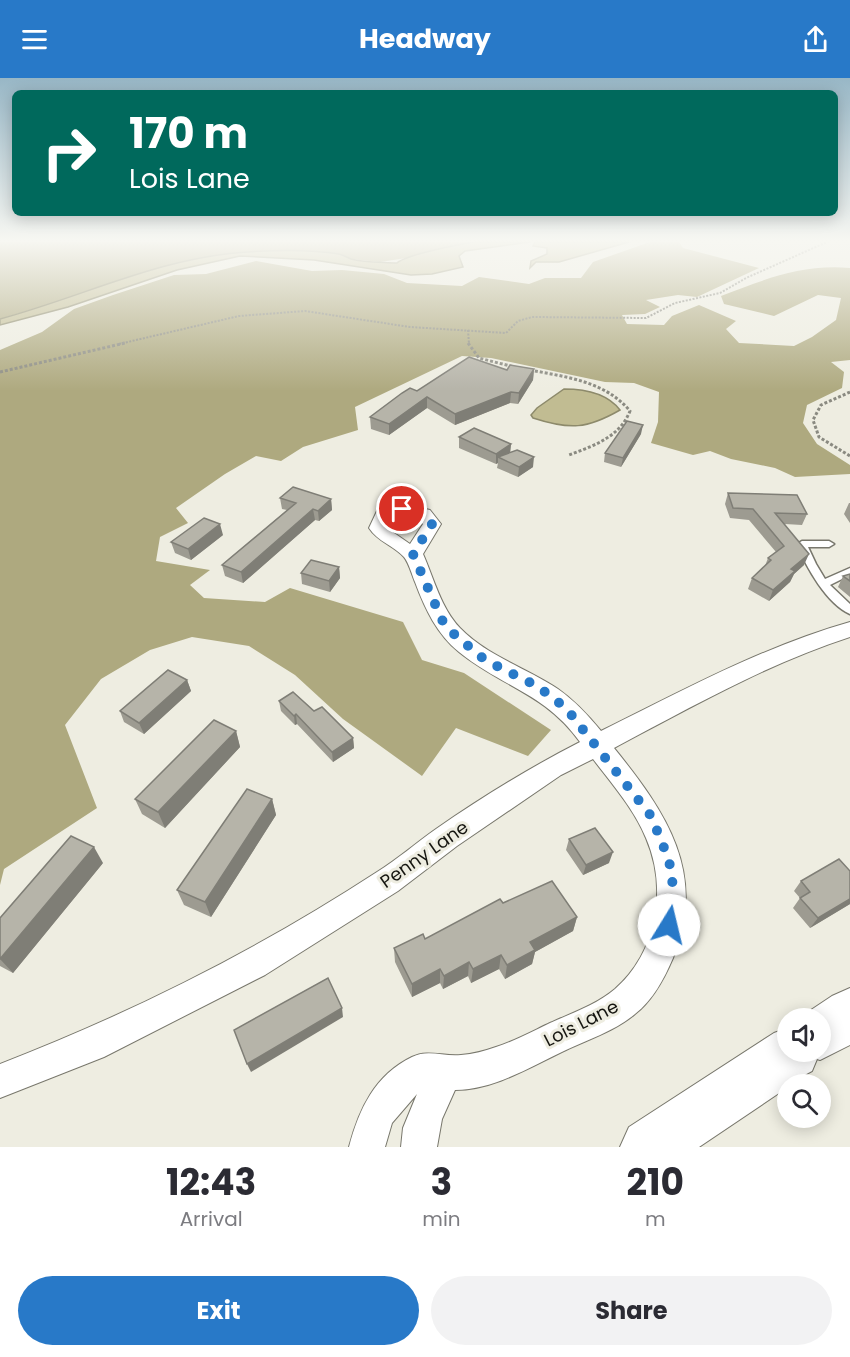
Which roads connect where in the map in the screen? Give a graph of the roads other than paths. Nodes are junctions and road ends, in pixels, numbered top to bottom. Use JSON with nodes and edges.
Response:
{"nodes":[{"id":1,"x":830,"y":544,"type":"dead end"},
{"id":2,"x":413,"y":554,"type":"dead end"},
{"id":3,"x":850,"y":571,"type":"edge"},
{"id":4,"x":823,"y":584,"type":"junction"},
{"id":5,"x":850,"y":610,"type":"edge"},
{"id":6,"x":850,"y":629,"type":"edge"},
{"id":7,"x":597,"y":746,"type":"junction"},
{"id":8,"x":850,"y":1014,"type":"edge"},
{"id":9,"x":831,"y":1027,"type":"edge"},
{"id":10,"x":779,"y":1062,"type":"edge"},
{"id":11,"x":444,"y":1075,"type":"junction"},
{"id":12,"x":0,"y":1081,"type":"edge"},
{"id":13,"x":368,"y":1147,"type":"edge"},
{"id":14,"x":419,"y":1147,"type":"edge"},
{"id":15,"x":649,"y":1147,"type":"edge"}],
"edges":[{"from":1,"to":4,"type":"lane"},
{"from":2,"to":7,"type":"street","name":"Lois Lane"},
{"from":3,"to":4,"type":"lane"},
{"from":4,"to":5,"type":"lane"},
{"from":6,"to":7,"type":"street","name":"Penny Lane"},
{"from":7,"to":11,"type":"street","name":"Lois Lane"},
{"from":7,"to":12,"type":"street","name":"Penny Lane"},
{"from":8,"to":9,"type":"highway"},
{"from":10,"to":15,"type":"highway"},
{"from":11,"to":13,"type":"street","name":"Lois Lane"},
{"from":11,"to":14,"type":"street"}]}
